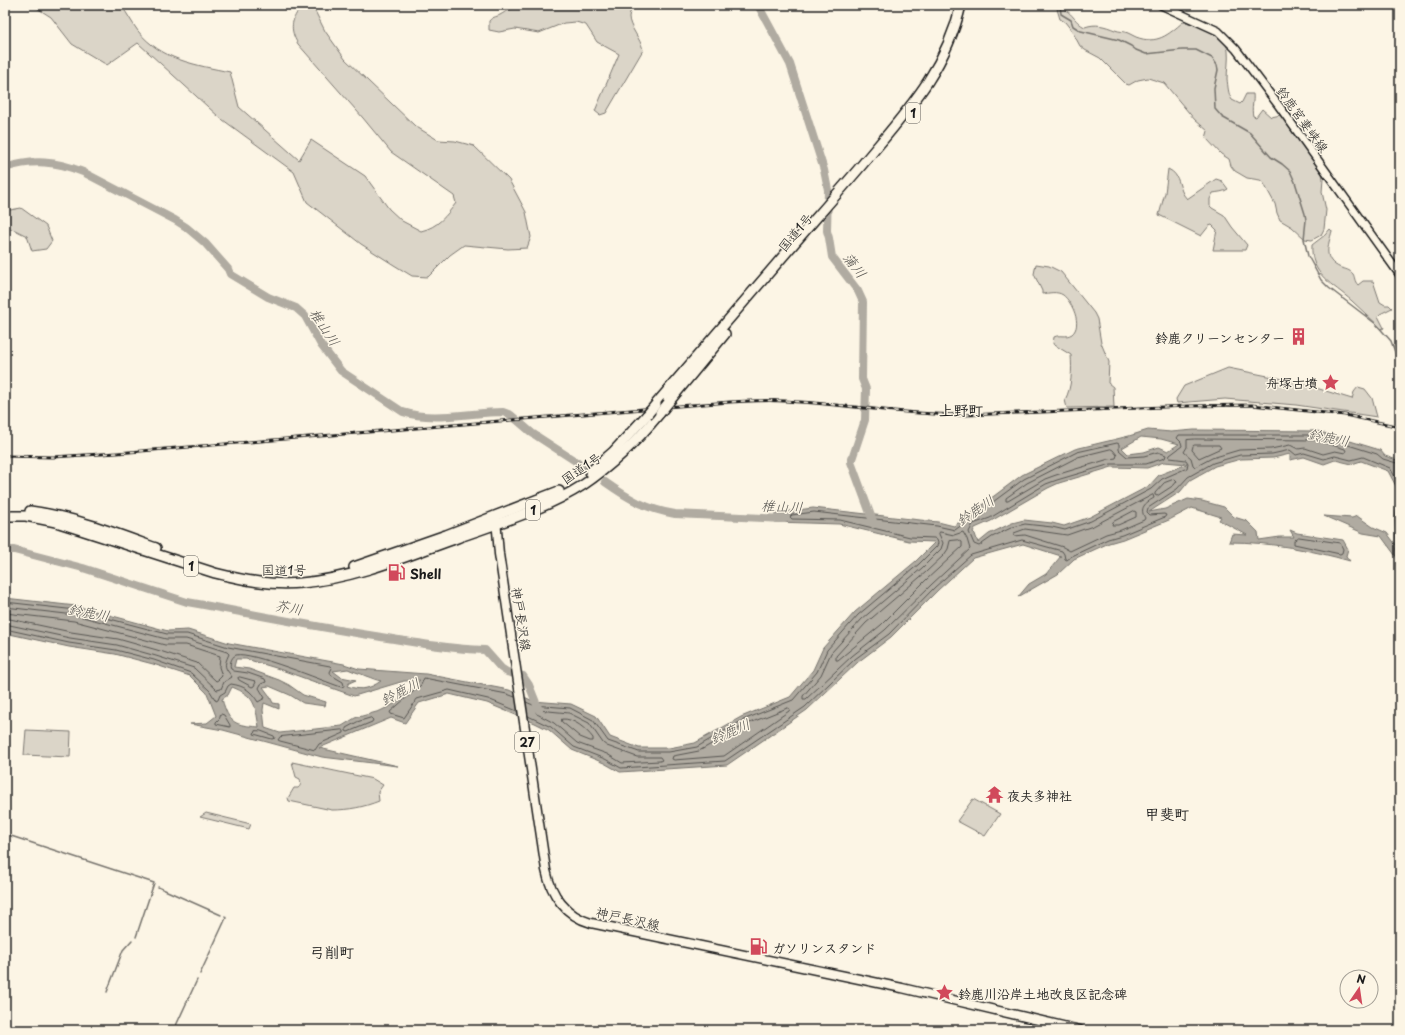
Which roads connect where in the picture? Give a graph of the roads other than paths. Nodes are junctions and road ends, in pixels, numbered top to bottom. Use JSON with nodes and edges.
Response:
{"nodes":[{"id":1,"x":961,"y":5,"type":"edge"},
{"id":2,"x":966,"y":5,"type":"edge"},
{"id":3,"x":1161,"y":5,"type":"edge"},
{"id":4,"x":834,"y":202,"type":"junction"},
{"id":5,"x":818,"y":221,"type":"junction"},
{"id":6,"x":1400,"y":275,"type":"edge"},
{"id":7,"x":5,"y":510,"type":"edge"},
{"id":8,"x":5,"y":516,"type":"edge"},
{"id":9,"x":496,"y":520,"type":"junction"},
{"id":10,"x":114,"y":536,"type":"junction"},
{"id":11,"x":1080,"y":1030,"type":"edge"}],
"edges":[{"from":1,"to":4,"type":"highway","name":"国道1号","number":"1"},
{"from":2,"to":4,"type":"highway","name":"国道1号","number":"1"},
{"from":3,"to":6,"type":"main road","name":"鈴鹿宮妻峡線"},
{"from":4,"to":5,"type":"highway","name":"国道1号","number":"1"},
{"from":5,"to":9,"type":"highway","name":"国道1号","number":"1","bridge":true},
{"from":5,"to":9,"type":"highway","name":"国道1号","number":"1","bridge":true},
{"from":7,"to":10,"type":"highway","name":"国道1号","number":"1"},
{"from":8,"to":10,"type":"highway","name":"国道1号","number":"1"},
{"from":9,"to":10,"type":"highway","name":"国道1号","number":"1"},
{"from":9,"to":11,"type":"main road","name":"神戸長沢線","number":"27"}]}
